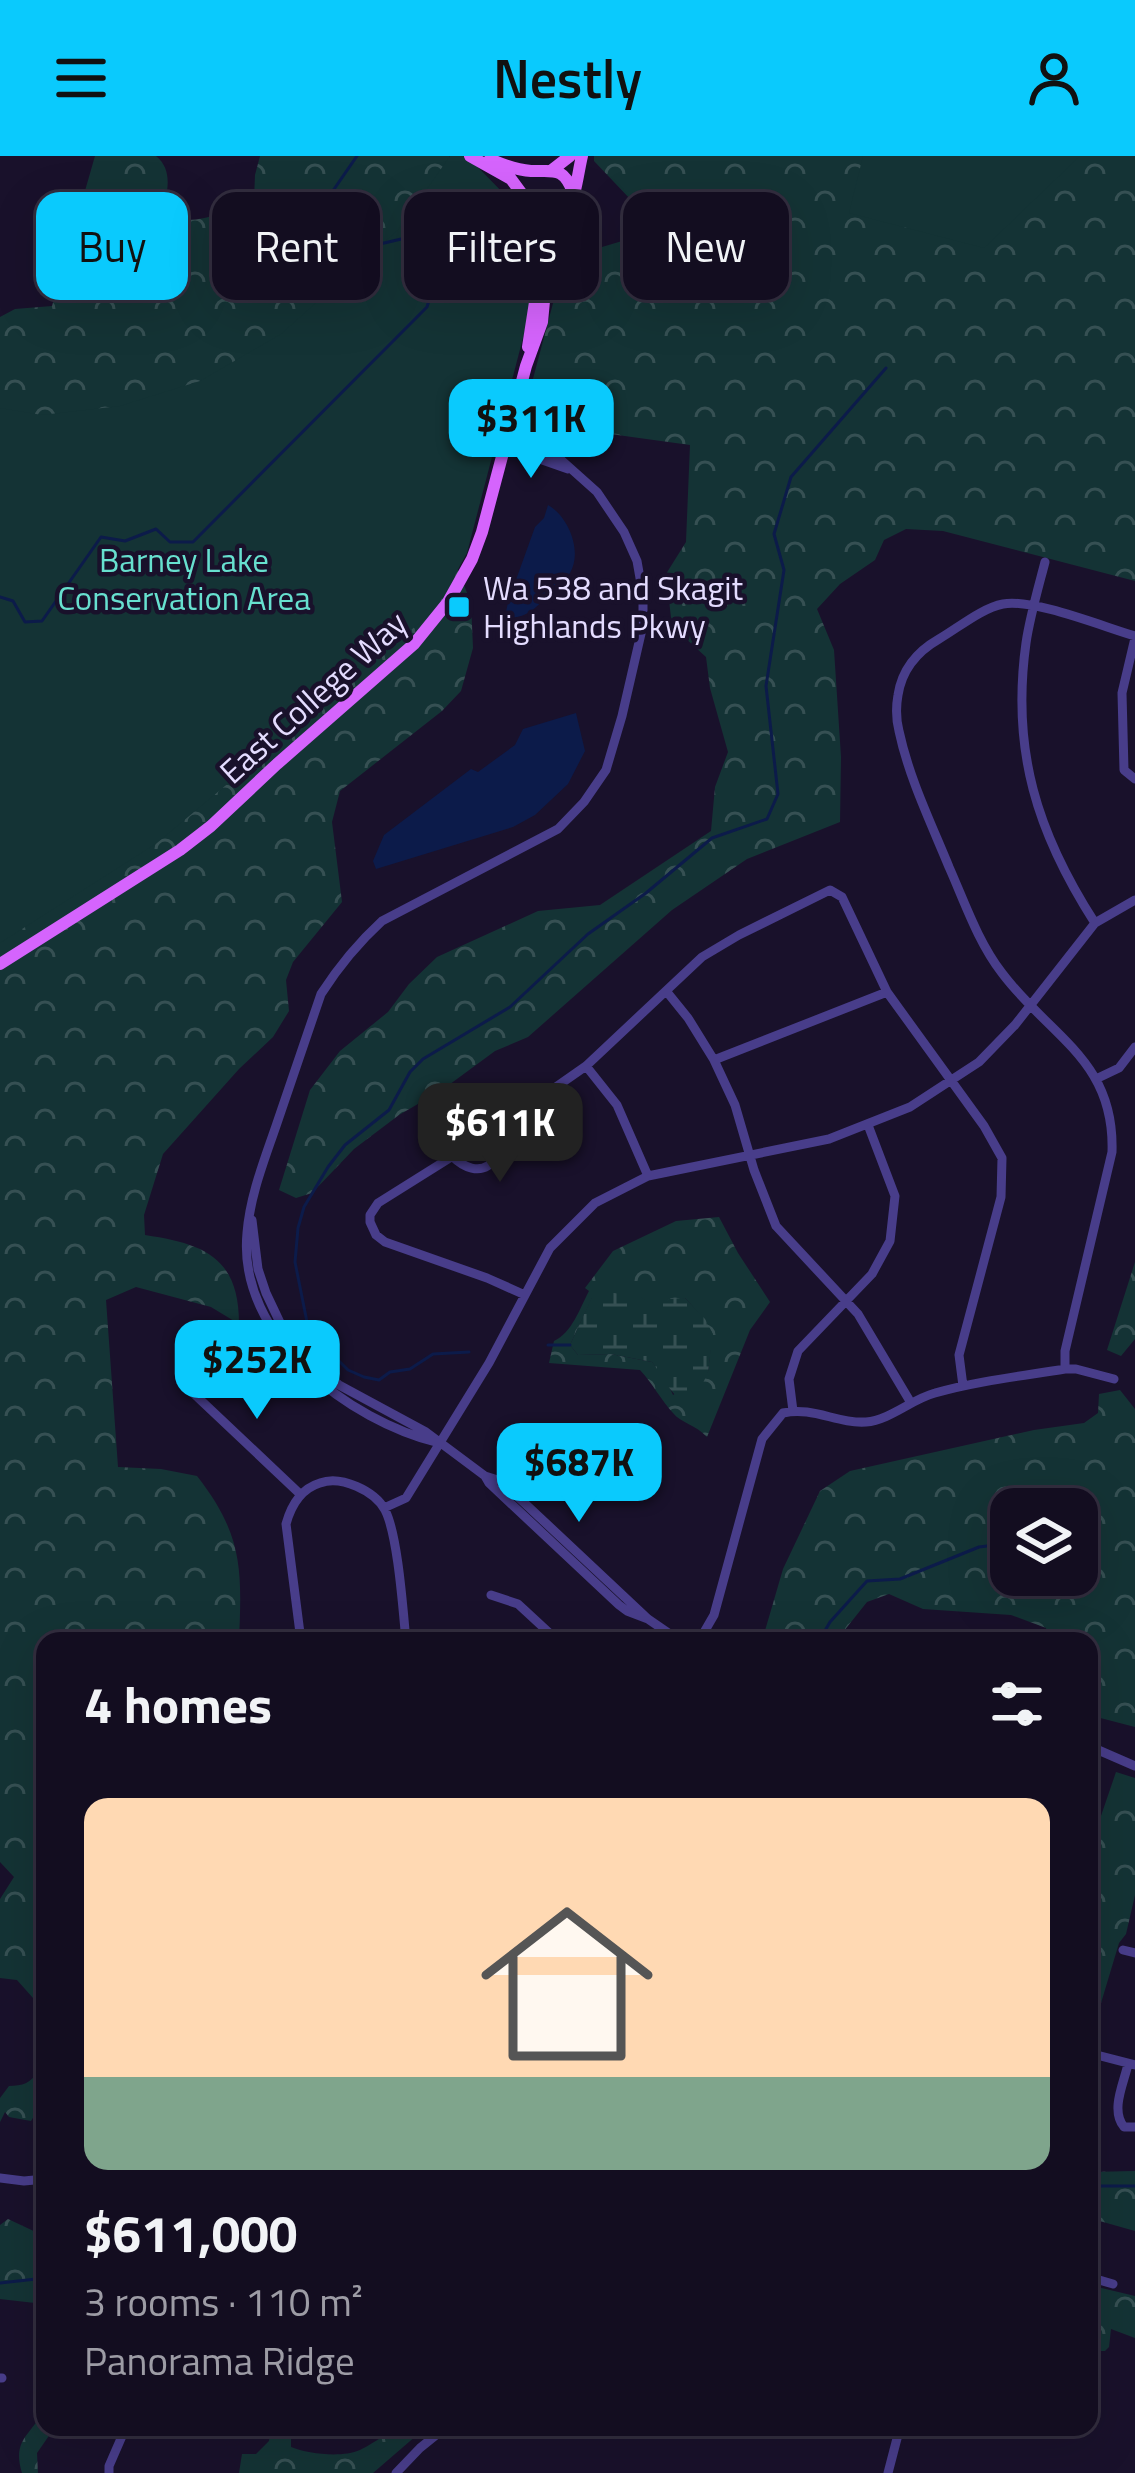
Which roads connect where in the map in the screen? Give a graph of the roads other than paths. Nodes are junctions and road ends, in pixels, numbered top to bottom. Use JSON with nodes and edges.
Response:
{"nodes":[{"id":1,"x":470,"y":156,"type":"edge"},
{"id":2,"x":483,"y":156,"type":"edge"},
{"id":3,"x":570,"y":156,"type":"edge"},
{"id":4,"x":582,"y":156,"type":"edge"},
{"id":5,"x":546,"y":171,"type":"junction"},
{"id":6,"x":521,"y":192,"type":"edge"},
{"id":7,"x":523,"y":192,"type":"edge"},
{"id":8,"x":573,"y":192,"type":"joint"},
{"id":9,"x":536,"y":300,"type":"edge"},
{"id":10,"x":546,"y":300,"type":"edge"},
{"id":11,"x":526,"y":366,"type":"junction"},
{"id":12,"x":506,"y":441,"type":"junction"},
{"id":13,"x":1046,"y":562,"type":"dead end"},
{"id":14,"x":1034,"y":607,"type":"junction"},
{"id":15,"x":1135,"y":637,"type":"edge"},
{"id":16,"x":1135,"y":779,"type":"edge"},
{"id":17,"x":1135,"y":900,"type":"edge"},
{"id":18,"x":1095,"y":922,"type":"junction"},
{"id":19,"x":0,"y":964,"type":"edge"},
{"id":20,"x":667,"y":992,"type":"junction"},
{"id":21,"x":887,"y":992,"type":"junction"},
{"id":22,"x":1030,"y":1006,"type":"junction"},
{"id":23,"x":1135,"y":1047,"type":"edge"},
{"id":24,"x":714,"y":1060,"type":"junction"},
{"id":25,"x":586,"y":1066,"type":"junction"},
{"id":26,"x":1098,"y":1078,"type":"junction"},
{"id":27,"x":951,"y":1083,"type":"junction"},
{"id":28,"x":868,"y":1125,"type":"junction"},
{"id":29,"x":496,"y":1130,"type":"junction"},
{"id":30,"x":750,"y":1154,"type":"junction"},
{"id":31,"x":452,"y":1156,"type":"junction"},
{"id":32,"x":648,"y":1175,"type":"junction"},
{"id":33,"x":525,"y":1295,"type":"junction"},
{"id":34,"x":845,"y":1299,"type":"junction"},
{"id":35,"x":186,"y":1367,"type":"dead end"},
{"id":36,"x":1065,"y":1369,"type":"junction"},
{"id":37,"x":1114,"y":1379,"type":"dead end"},
{"id":38,"x":963,"y":1386,"type":"junction"},
{"id":39,"x":910,"y":1402,"type":"junction"},
{"id":40,"x":793,"y":1411,"type":"junction"},
{"id":41,"x":439,"y":1443,"type":"junction"},
{"id":42,"x":300,"y":1494,"type":"junction"},
{"id":43,"x":385,"y":1508,"type":"junction"},
{"id":44,"x":491,"y":1595,"type":"dead end"},
{"id":45,"x":301,"y":1632,"type":"edge"},
{"id":46,"x":405,"y":1632,"type":"edge"},
{"id":47,"x":548,"y":1632,"type":"edge"},
{"id":48,"x":667,"y":1632,"type":"edge"},
{"id":49,"x":704,"y":1632,"type":"edge"},
{"id":50,"x":1098,"y":1750,"type":"edge"},
{"id":51,"x":1135,"y":1762,"type":"edge"},
{"id":52,"x":1098,"y":2055,"type":"edge"},
{"id":53,"x":1132,"y":2064,"type":"edge"},
{"id":54,"x":1135,"y":2127,"type":"edge"},
{"id":55,"x":0,"y":2179,"type":"edge"},
{"id":56,"x":36,"y":2179,"type":"edge"},
{"id":57,"x":1098,"y":2280,"type":"edge"},
{"id":58,"x":1113,"y":2284,"type":"dead end"},
{"id":59,"x":121,"y":2436,"type":"edge"},
{"id":60,"x":435,"y":2436,"type":"edge"},
{"id":61,"x":898,"y":2436,"type":"edge"},
{"id":62,"x":109,"y":2473,"type":"edge"},
{"id":63,"x":396,"y":2473,"type":"edge"},
{"id":64,"x":888,"y":2473,"type":"edge"}],
"edges":[{"from":1,"to":6,"type":"main road"},
{"from":2,"to":5,"type":"main road"},
{"from":3,"to":5,"type":"main road"},
{"from":4,"to":8,"type":"main road"},
{"from":5,"to":7,"type":"main road"},
{"from":5,"to":8,"type":"main road"},
{"from":9,"to":11,"type":"main road"},
{"from":10,"to":11,"type":"main road"},
{"from":11,"to":12,"type":"main road","name":"East College Way"},
{"from":12,"to":19,"type":"main road","name":"East College Way"},
{"from":12,"to":41,"type":"street"},
{"from":13,"to":14,"type":"street"},
{"from":14,"to":15,"type":"street"},
{"from":14,"to":18,"type":"street"},
{"from":14,"to":22,"type":"street"},
{"from":15,"to":16,"type":"street"},
{"from":17,"to":18,"type":"street"},
{"from":18,"to":22,"type":"street"},
{"from":20,"to":21,"type":"street"},
{"from":20,"to":24,"type":"street"},
{"from":20,"to":25,"type":"street"},
{"from":21,"to":24,"type":"street"},
{"from":21,"to":27,"type":"street"},
{"from":22,"to":26,"type":"street"},
{"from":22,"to":27,"type":"street"},
{"from":23,"to":26,"type":"street"},
{"from":24,"to":30,"type":"street"},
{"from":25,"to":29,"type":"street"},
{"from":25,"to":32,"type":"street"},
{"from":26,"to":36,"type":"street"},
{"from":27,"to":28,"type":"street"},
{"from":27,"to":38,"type":"street"},
{"from":28,"to":30,"type":"street"},
{"from":28,"to":34,"type":"street"},
{"from":29,"to":31,"type":"street"},
{"from":29,"to":31,"type":"street"},
{"from":30,"to":32,"type":"street"},
{"from":30,"to":34,"type":"street"},
{"from":31,"to":33,"type":"street"},
{"from":32,"to":33,"type":"street"},
{"from":33,"to":41,"type":"street"},
{"from":34,"to":39,"type":"street"},
{"from":34,"to":40,"type":"street"},
{"from":35,"to":42,"type":"street"},
{"from":36,"to":37,"type":"street"},
{"from":36,"to":38,"type":"street"},
{"from":38,"to":39,"type":"street"},
{"from":39,"to":40,"type":"street"},
{"from":40,"to":49,"type":"street"},
{"from":41,"to":43,"type":"street"},
{"from":41,"to":48,"type":"street"},
{"from":42,"to":43,"type":"street"},
{"from":42,"to":45,"type":"street"},
{"from":43,"to":46,"type":"street"},
{"from":44,"to":47,"type":"street"},
{"from":50,"to":51,"type":"street"},
{"from":52,"to":53,"type":"street"},
{"from":53,"to":54,"type":"street"},
{"from":55,"to":56,"type":"street"},
{"from":57,"to":58,"type":"street"},
{"from":59,"to":62,"type":"street"},
{"from":60,"to":63,"type":"street"},
{"from":61,"to":64,"type":"street"}]}
